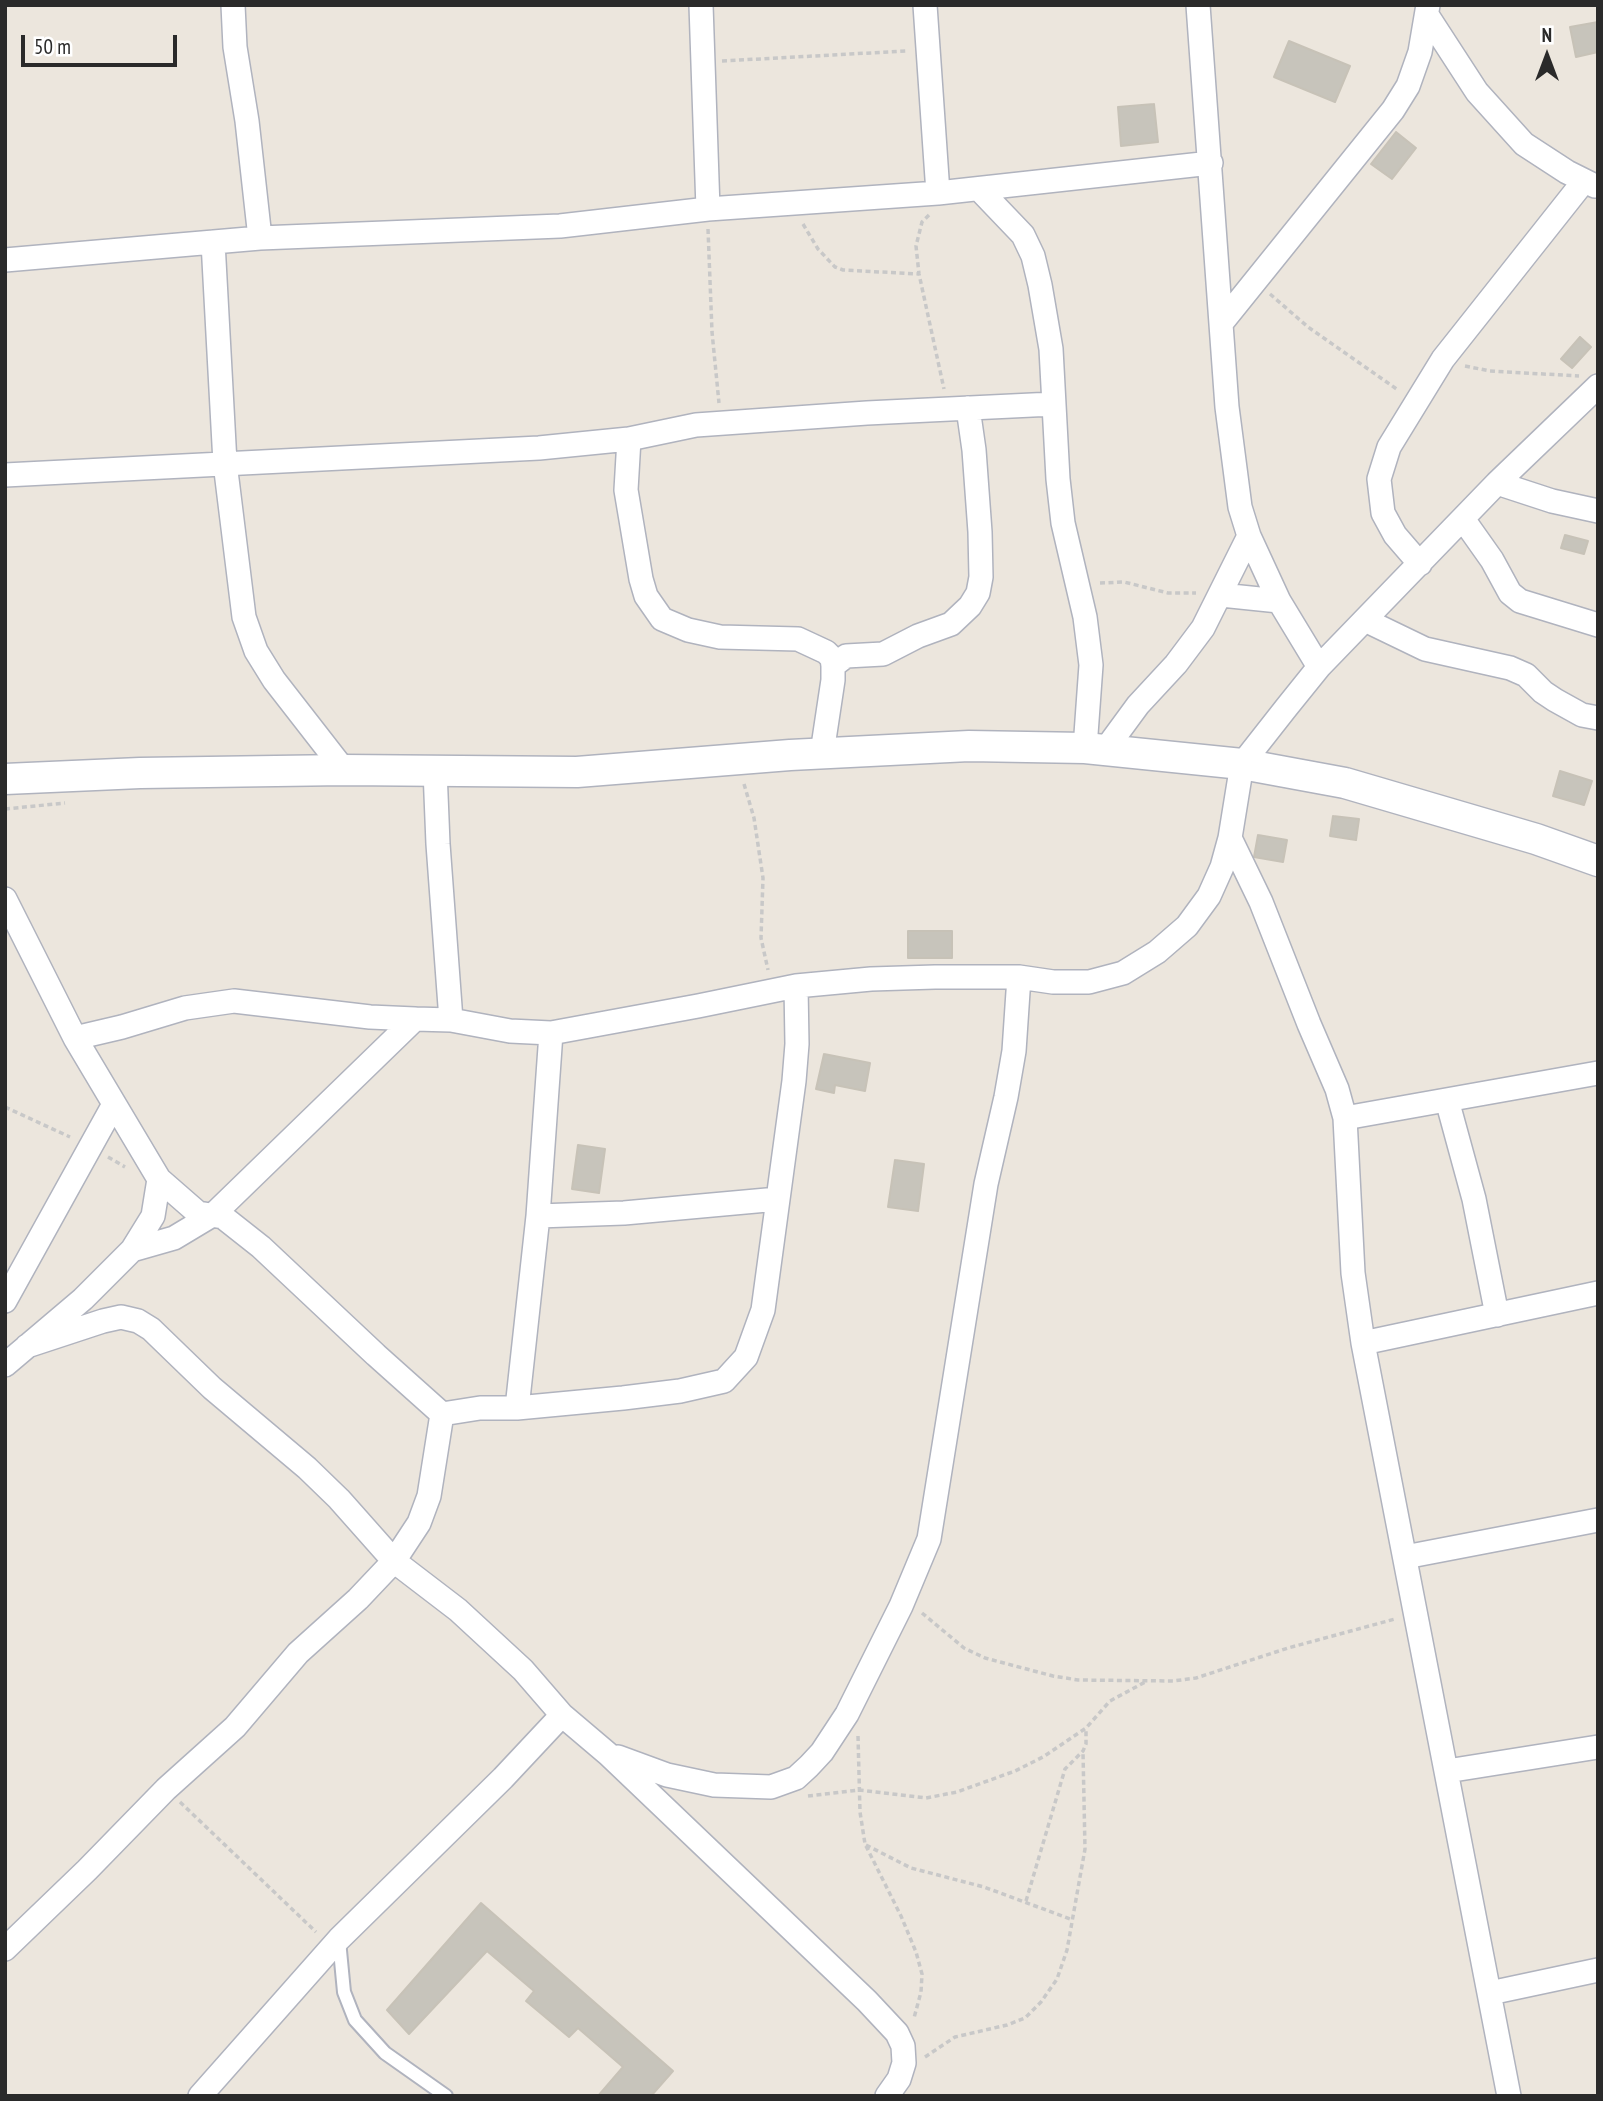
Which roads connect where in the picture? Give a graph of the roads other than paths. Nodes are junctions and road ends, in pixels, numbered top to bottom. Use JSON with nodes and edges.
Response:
{"nodes":[{"id":1,"x":233,"y":5,"type":"edge"},
{"id":2,"x":701,"y":5,"type":"edge"},
{"id":3,"x":925,"y":5,"type":"edge"},
{"id":4,"x":1198,"y":5,"type":"edge"},
{"id":5,"x":1427,"y":10,"type":"edge"},
{"id":6,"x":1211,"y":163,"type":"junction"},
{"id":7,"x":1591,"y":184,"type":"edge"},
{"id":8,"x":979,"y":189,"type":"junction"},
{"id":9,"x":943,"y":192,"type":"junction"},
{"id":10,"x":708,"y":209,"type":"junction"},
{"id":11,"x":260,"y":238,"type":"junction"},
{"id":12,"x":213,"y":242,"type":"junction"},
{"id":13,"x":5,"y":260,"type":"edge"},
{"id":14,"x":1223,"y":321,"type":"junction"},
{"id":15,"x":1591,"y":381,"type":"edge"},
{"id":16,"x":1053,"y":404,"type":"junction"},
{"id":17,"x":960,"y":408,"type":"junction"},
{"id":18,"x":629,"y":439,"type":"junction"},
{"id":19,"x":225,"y":463,"type":"junction"},
{"id":20,"x":5,"y":475,"type":"edge"},
{"id":21,"x":1497,"y":483,"type":"junction"},
{"id":22,"x":1598,"y":511,"type":"edge"},
{"id":23,"x":1463,"y":519,"type":"junction"},
{"id":24,"x":1249,"y":536,"type":"junction"},
{"id":25,"x":1420,"y":564,"type":"junction"},
{"id":26,"x":1221,"y":595,"type":"junction"},
{"id":27,"x":1279,"y":601,"type":"junction"},
{"id":28,"x":1367,"y":621,"type":"junction"},
{"id":29,"x":1598,"y":625,"type":"edge"},
{"id":30,"x":833,"y":666,"type":"junction"},
{"id":31,"x":1319,"y":667,"type":"junction"},
{"id":32,"x":1598,"y":718,"type":"edge"},
{"id":33,"x":1095,"y":749,"type":"junction"},
{"id":34,"x":822,"y":753,"type":"junction"},
{"id":35,"x":1242,"y":764,"type":"junction"},
{"id":36,"x":344,"y":769,"type":"junction"},
{"id":37,"x":435,"y":770,"type":"junction"},
{"id":38,"x":5,"y":779,"type":"edge"},
{"id":39,"x":1230,"y":838,"type":"junction"},
{"id":40,"x":1598,"y":861,"type":"edge"},
{"id":41,"x":5,"y":899,"type":"edge"},
{"id":42,"x":1019,"y":977,"type":"junction"},
{"id":43,"x":796,"y":986,"type":"junction"},
{"id":44,"x":415,"y":1019,"type":"junction"},
{"id":45,"x":451,"y":1020,"type":"junction"},
{"id":46,"x":551,"y":1033,"type":"junction"},
{"id":47,"x":75,"y":1038,"type":"junction"},
{"id":48,"x":1598,"y":1073,"type":"edge"},
{"id":49,"x":1447,"y":1100,"type":"junction"},
{"id":50,"x":113,"y":1106,"type":"junction"},
{"id":51,"x":1345,"y":1118,"type":"junction"},
{"id":52,"x":159,"y":1179,"type":"junction"},
{"id":53,"x":778,"y":1199,"type":"junction"},
{"id":54,"x":214,"y":1214,"type":"junction"},
{"id":55,"x":538,"y":1216,"type":"junction"},
{"id":56,"x":132,"y":1250,"type":"junction"},
{"id":57,"x":1598,"y":1293,"type":"edge"},
{"id":58,"x":5,"y":1301,"type":"edge"},
{"id":59,"x":1497,"y":1315,"type":"junction"},
{"id":60,"x":1363,"y":1343,"type":"junction"},
{"id":61,"x":27,"y":1346,"type":"junction"},
{"id":62,"x":5,"y":1365,"type":"edge"},
{"id":63,"x":517,"y":1408,"type":"junction"},
{"id":64,"x":442,"y":1413,"type":"junction"},
{"id":65,"x":1598,"y":1520,"type":"edge"},
{"id":66,"x":1405,"y":1557,"type":"junction"},
{"id":67,"x":394,"y":1561,"type":"junction"},
{"id":68,"x":562,"y":1715,"type":"junction"},
{"id":69,"x":1598,"y":1747,"type":"edge"},
{"id":70,"x":608,"y":1754,"type":"junction"},
{"id":71,"x":1447,"y":1771,"type":"junction"},
{"id":72,"x":336,"y":1943,"type":"junction"},
{"id":73,"x":5,"y":1949,"type":"edge"},
{"id":74,"x":1598,"y":1970,"type":"edge"},
{"id":75,"x":1490,"y":1993,"type":"junction"},
{"id":76,"x":893,"y":2087,"type":"edge"},
{"id":77,"x":200,"y":2096,"type":"edge"},
{"id":78,"x":446,"y":2096,"type":"edge"},
{"id":79,"x":1509,"y":2096,"type":"edge"}],
"edges":[{"from":1,"to":11,"type":"street"},
{"from":2,"to":10,"type":"street"},
{"from":3,"to":9,"type":"street"},
{"from":4,"to":6,"type":"street"},
{"from":5,"to":7,"type":"street"},
{"from":5,"to":14,"type":"street"},
{"from":6,"to":8,"type":"street"},
{"from":6,"to":14,"type":"street"},
{"from":7,"to":25,"type":"street"},
{"from":8,"to":9,"type":"street"},
{"from":8,"to":16,"type":"street"},
{"from":9,"to":10,"type":"street"},
{"from":10,"to":11,"type":"street"},
{"from":11,"to":12,"type":"street"},
{"from":12,"to":13,"type":"street"},
{"from":12,"to":19,"type":"street"},
{"from":14,"to":24,"type":"street"},
{"from":15,"to":21,"type":"street"},
{"from":16,"to":17,"type":"street"},
{"from":16,"to":33,"type":"street"},
{"from":17,"to":18,"type":"street"},
{"from":17,"to":30,"type":"street"},
{"from":18,"to":19,"type":"street"},
{"from":18,"to":30,"type":"street"},
{"from":19,"to":20,"type":"street"},
{"from":19,"to":36,"type":"street"},
{"from":21,"to":22,"type":"street"},
{"from":21,"to":23,"type":"street"},
{"from":23,"to":25,"type":"street"},
{"from":23,"to":29,"type":"street"},
{"from":24,"to":26,"type":"street"},
{"from":24,"to":27,"type":"street"},
{"from":25,"to":28,"type":"street"},
{"from":26,"to":27,"type":"street"},
{"from":26,"to":33,"type":"street"},
{"from":27,"to":31,"type":"street"},
{"from":28,"to":31,"type":"street"},
{"from":28,"to":32,"type":"street"},
{"from":30,"to":34,"type":"street"},
{"from":31,"to":35,"type":"street"},
{"from":33,"to":34,"type":"street"},
{"from":33,"to":35,"type":"street"},
{"from":34,"to":37,"type":"street"},
{"from":35,"to":39,"type":"street"},
{"from":35,"to":40,"type":"street"},
{"from":36,"to":37,"type":"street"},
{"from":36,"to":38,"type":"street"},
{"from":37,"to":45,"type":"street"},
{"from":39,"to":42,"type":"street"},
{"from":39,"to":51,"type":"street"},
{"from":41,"to":47,"type":"street"},
{"from":42,"to":43,"type":"street"},
{"from":42,"to":70,"type":"street"},
{"from":43,"to":46,"type":"street"},
{"from":43,"to":53,"type":"street"},
{"from":44,"to":45,"type":"street"},
{"from":44,"to":47,"type":"street"},
{"from":44,"to":54,"type":"street"},
{"from":45,"to":46,"type":"street"},
{"from":46,"to":55,"type":"street"},
{"from":47,"to":50,"type":"street"},
{"from":48,"to":49,"type":"street"},
{"from":49,"to":51,"type":"street"},
{"from":49,"to":59,"type":"street"},
{"from":50,"to":52,"type":"street"},
{"from":50,"to":58,"type":"street"},
{"from":51,"to":60,"type":"street"},
{"from":52,"to":54,"type":"street"},
{"from":52,"to":56,"type":"street"},
{"from":53,"to":55,"type":"street"},
{"from":53,"to":63,"type":"street"},
{"from":54,"to":56,"type":"street"},
{"from":54,"to":64,"type":"street"},
{"from":55,"to":63,"type":"street"},
{"from":56,"to":61,"type":"street"},
{"from":57,"to":59,"type":"street"},
{"from":59,"to":60,"type":"street"},
{"from":60,"to":66,"type":"street"},
{"from":61,"to":62,"type":"street"},
{"from":61,"to":67,"type":"street"},
{"from":63,"to":64,"type":"street"},
{"from":64,"to":67,"type":"street"},
{"from":65,"to":66,"type":"street"},
{"from":66,"to":71,"type":"street"},
{"from":67,"to":68,"type":"street"},
{"from":67,"to":73,"type":"street"},
{"from":68,"to":70,"type":"street"},
{"from":68,"to":72,"type":"street"},
{"from":69,"to":71,"type":"street"},
{"from":70,"to":76,"type":"street"},
{"from":71,"to":75,"type":"street"},
{"from":72,"to":77,"type":"street"},
{"from":72,"to":78,"type":"lane"},
{"from":74,"to":75,"type":"street"},
{"from":75,"to":79,"type":"street"}]}
